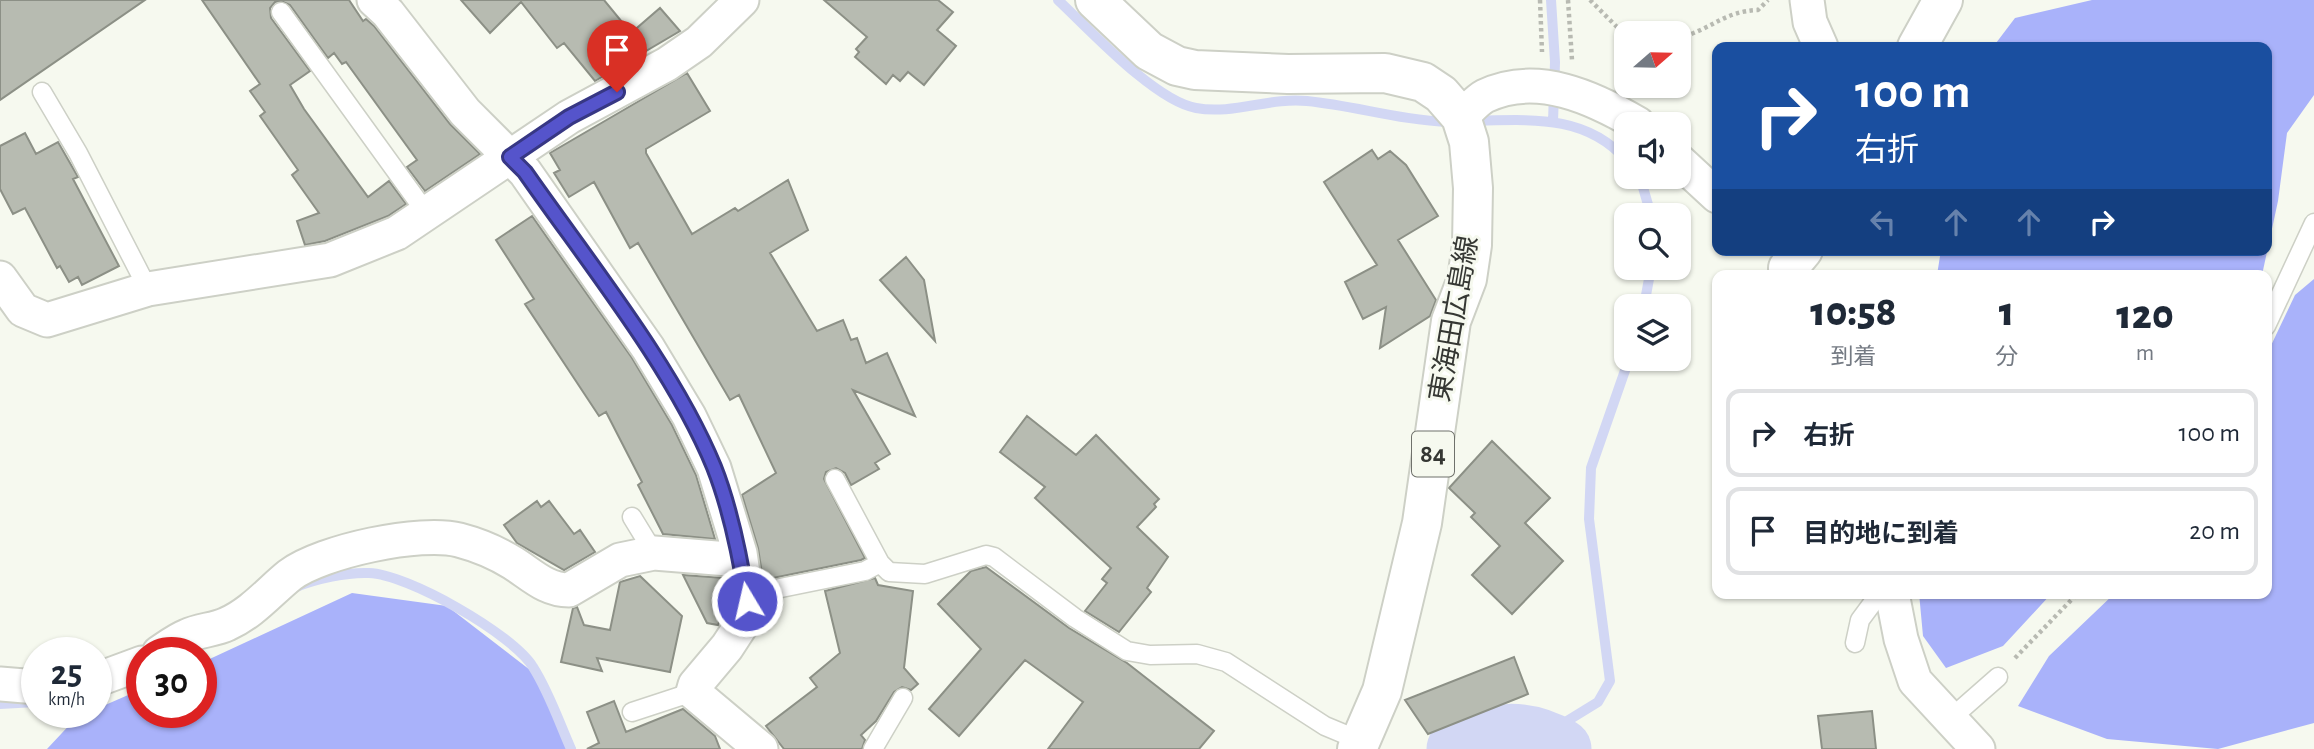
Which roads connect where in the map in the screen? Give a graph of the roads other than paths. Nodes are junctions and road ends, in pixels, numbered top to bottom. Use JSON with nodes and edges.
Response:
{"nodes":[{"id":1,"x":374,"y":0,"type":"edge"},
{"id":2,"x":742,"y":0,"type":"edge"},
{"id":3,"x":1096,"y":0,"type":"edge"},
{"id":4,"x":1807,"y":0,"type":"edge"},
{"id":5,"x":1943,"y":0,"type":"edge"},
{"id":6,"x":281,"y":12,"type":"dead end"},
{"id":7,"x":1819,"y":42,"type":"edge"},
{"id":8,"x":1920,"y":42,"type":"edge"},
{"id":9,"x":42,"y":92,"type":"dead end"},
{"id":10,"x":1617,"y":112,"type":"edge"},
{"id":11,"x":1465,"y":135,"type":"junction"},
{"id":12,"x":510,"y":157,"type":"junction"},
{"id":13,"x":1691,"y":172,"type":"edge"},
{"id":14,"x":1712,"y":191,"type":"edge"},
{"id":15,"x":427,"y":214,"type":"junction"},
{"id":16,"x":2314,"y":223,"type":"edge"},
{"id":17,"x":0,"y":278,"type":"edge"},
{"id":18,"x":148,"y":289,"type":"junction"},
{"id":19,"x":2272,"y":313,"type":"edge"},
{"id":20,"x":835,"y":479,"type":"dead end"},
{"id":21,"x":632,"y":517,"type":"dead end"},
{"id":22,"x":654,"y":553,"type":"junction"},
{"id":23,"x":741,"y":561,"type":"junction"},
{"id":24,"x":880,"y":564,"type":"junction"},
{"id":25,"x":746,"y":594,"type":"junction"},
{"id":26,"x":1876,"y":599,"type":"edge"},
{"id":27,"x":1893,"y":599,"type":"edge"},
{"id":28,"x":185,"y":637,"type":"edge"},
{"id":29,"x":1855,"y":643,"type":"dead end"},
{"id":30,"x":1998,"y":677,"type":"road end"},
{"id":31,"x":0,"y":684,"type":"edge"},
{"id":32,"x":21,"y":686,"type":"edge"},
{"id":33,"x":693,"y":692,"type":"junction"},
{"id":34,"x":903,"y":698,"type":"dead end"},
{"id":35,"x":632,"y":712,"type":"dead end"},
{"id":36,"x":1948,"y":720,"type":"junction"},
{"id":37,"x":1359,"y":745,"type":"edge"},
{"id":38,"x":761,"y":749,"type":"edge"},
{"id":39,"x":873,"y":749,"type":"edge"},
{"id":40,"x":1978,"y":749,"type":"edge"}],
"edges":[{"from":1,"to":12,"type":"street"},
{"from":2,"to":12,"type":"street"},
{"from":3,"to":11,"type":"main road"},
{"from":4,"to":7,"type":"street"},
{"from":5,"to":8,"type":"main road"},
{"from":6,"to":15,"type":"lane"},
{"from":9,"to":18,"type":"lane"},
{"from":10,"to":11,"type":"street"},
{"from":11,"to":37,"type":"main road","name":"東海田広島線","number":"84"},
{"from":12,"to":15,"type":"street"},
{"from":12,"to":23,"type":"street"},
{"from":13,"to":14,"type":"street"},
{"from":15,"to":18,"type":"street"},
{"from":16,"to":19,"type":"lane"},
{"from":17,"to":18,"type":"street"},
{"from":20,"to":24,"type":"lane"},
{"from":21,"to":22,"type":"lane"},
{"from":22,"to":23,"type":"street"},
{"from":22,"to":28,"type":"street"},
{"from":23,"to":25,"type":"street"},
{"from":24,"to":25,"type":"lane"},
{"from":24,"to":37,"type":"lane"},
{"from":25,"to":33,"type":"street"},
{"from":26,"to":29,"type":"lane"},
{"from":27,"to":36,"type":"street"},
{"from":30,"to":36,"type":"lane"},
{"from":31,"to":32,"type":"street"},
{"from":33,"to":35,"type":"lane"},
{"from":33,"to":38,"type":"street"},
{"from":34,"to":39,"type":"lane"},
{"from":36,"to":40,"type":"street"}]}
